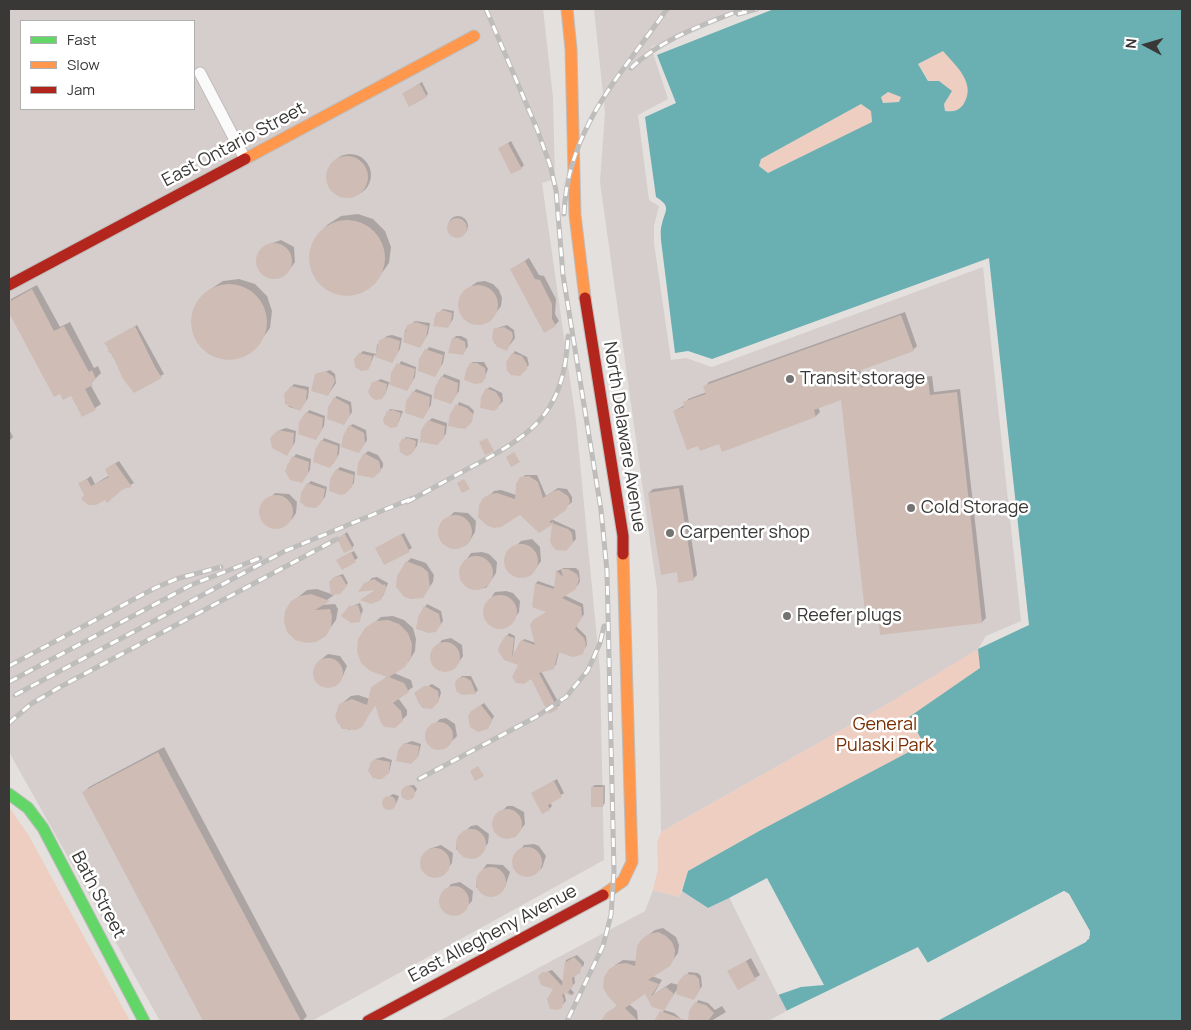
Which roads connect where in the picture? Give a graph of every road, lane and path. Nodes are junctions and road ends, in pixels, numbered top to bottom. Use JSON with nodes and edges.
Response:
{"nodes":[{"id":1,"x":567,"y":9,"type":"edge"},
{"id":2,"x":474,"y":36,"type":"dead end"},
{"id":3,"x":200,"y":73,"type":"dead end"},
{"id":4,"x":245,"y":159,"type":"junction"},
{"id":5,"x":9,"y":285,"type":"edge"},
{"id":6,"x":9,"y":794,"type":"edge"},
{"id":7,"x":630,"y":872,"type":"joint"},
{"id":8,"x":144,"y":1021,"type":"edge"},
{"id":9,"x":368,"y":1021,"type":"edge"}],
"edges":[{"from":1,"to":7,"type":"street","name":"North Delaware Avenue"},
{"from":2,"to":4,"type":"street","name":"East Ontario Street"},
{"from":3,"to":4,"type":"street"},
{"from":4,"to":5,"type":"street","name":"East Ontario Street"},
{"from":6,"to":8,"type":"street","name":"Bath Street"},
{"from":7,"to":9,"type":"street","name":"East Allegheny Avenue"}]}
